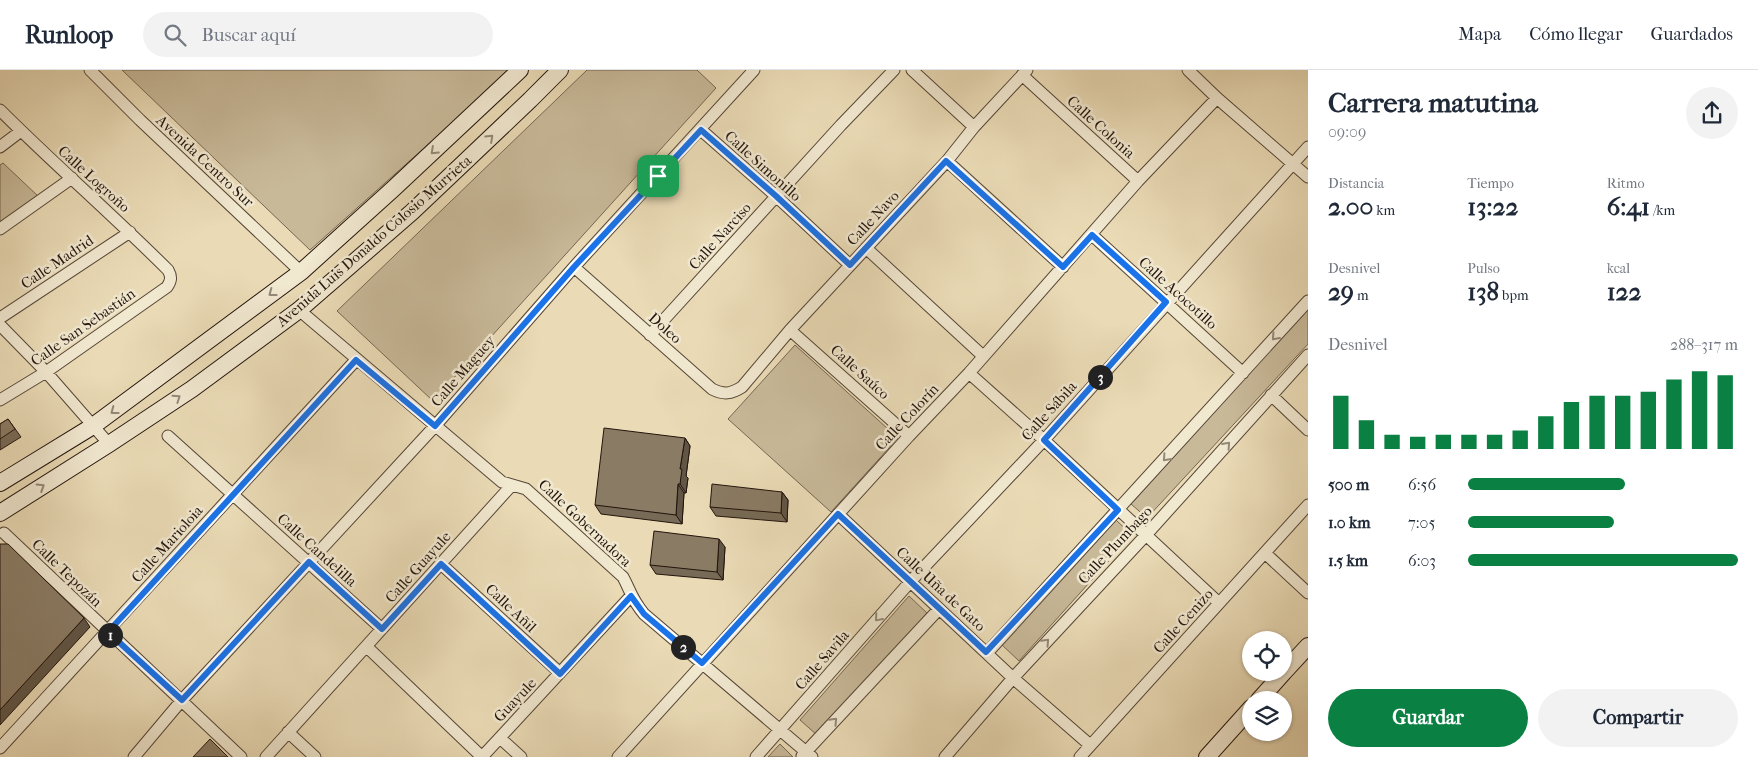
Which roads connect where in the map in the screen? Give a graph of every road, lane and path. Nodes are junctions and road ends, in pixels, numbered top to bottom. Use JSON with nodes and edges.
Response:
{"nodes":[{"id":1,"x":90,"y":70,"type":"edge"},
{"id":2,"x":520,"y":70,"type":"edge"},
{"id":3,"x":560,"y":70,"type":"edge"},
{"id":4,"x":754,"y":70,"type":"edge"},
{"id":5,"x":894,"y":70,"type":"edge"},
{"id":6,"x":912,"y":70,"type":"edge"},
{"id":7,"x":1188,"y":70,"type":"edge"},
{"id":8,"x":1025,"y":73,"type":"edge"},
{"id":9,"x":1217,"y":98,"type":"junction"},
{"id":10,"x":0,"y":110,"type":"edge"},
{"id":11,"x":974,"y":127,"type":"junction"},
{"id":12,"x":701,"y":130,"type":"junction"},
{"id":13,"x":21,"y":132,"type":"junction"},
{"id":14,"x":0,"y":147,"type":"edge"},
{"id":15,"x":1308,"y":147,"type":"edge"},
{"id":16,"x":946,"y":161,"type":"junction"},
{"id":17,"x":1293,"y":164,"type":"junction"},
{"id":18,"x":1308,"y":177,"type":"edge"},
{"id":19,"x":72,"y":178,"type":"junction"},
{"id":20,"x":1138,"y":181,"type":"junction"},
{"id":21,"x":776,"y":196,"type":"junction"},
{"id":22,"x":0,"y":229,"type":"edge"},
{"id":23,"x":130,"y":232,"type":"junction"},
{"id":24,"x":1092,"y":235,"type":"junction"},
{"id":25,"x":866,"y":248,"type":"junction"},
{"id":26,"x":850,"y":265,"type":"junction"},
{"id":27,"x":574,"y":267,"type":"junction"},
{"id":28,"x":1063,"y":267,"type":"junction"},
{"id":29,"x":168,"y":270,"type":"joint"},
{"id":30,"x":301,"y":272,"type":"junction"},
{"id":31,"x":1166,"y":302,"type":"junction"},
{"id":32,"x":1308,"y":302,"type":"edge"},
{"id":33,"x":299,"y":310,"type":"junction"},
{"id":34,"x":0,"y":318,"type":"edge"},
{"id":35,"x":0,"y":325,"type":"edge"},
{"id":36,"x":790,"y":330,"type":"junction"},
{"id":37,"x":650,"y":335,"type":"junction"},
{"id":38,"x":1308,"y":354,"type":"edge"},
{"id":39,"x":983,"y":356,"type":"junction"},
{"id":40,"x":356,"y":360,"type":"junction"},
{"id":41,"x":46,"y":372,"type":"junction"},
{"id":42,"x":969,"y":373,"type":"junction"},
{"id":43,"x":1243,"y":373,"type":"junction"},
{"id":44,"x":742,"y":387,"type":"joint"},
{"id":45,"x":1271,"y":395,"type":"junction"},
{"id":46,"x":0,"y":400,"type":"edge"},
{"id":47,"x":93,"y":426,"type":"junction"},
{"id":48,"x":435,"y":426,"type":"junction"},
{"id":49,"x":1308,"y":430,"type":"edge"},
{"id":50,"x":168,"y":436,"type":"dead end"},
{"id":51,"x":910,"y":436,"type":"junction"},
{"id":52,"x":1044,"y":440,"type":"junction"},
{"id":53,"x":110,"y":444,"type":"junction"},
{"id":54,"x":0,"y":482,"type":"edge"},
{"id":55,"x":511,"y":486,"type":"junction"},
{"id":56,"x":232,"y":495,"type":"junction"},
{"id":57,"x":1308,"y":505,"type":"edge"},
{"id":58,"x":1118,"y":510,"type":"junction"},
{"id":59,"x":0,"y":513,"type":"edge"},
{"id":60,"x":838,"y":514,"type":"junction"},
{"id":61,"x":4,"y":533,"type":"dead end"},
{"id":62,"x":1146,"y":535,"type":"junction"},
{"id":63,"x":1264,"y":553,"type":"junction"},
{"id":64,"x":309,"y":562,"type":"junction"},
{"id":65,"x":441,"y":564,"type":"junction"},
{"id":66,"x":910,"y":582,"type":"junction"},
{"id":67,"x":1308,"y":593,"type":"edge"},
{"id":68,"x":631,"y":596,"type":"junction"},
{"id":69,"x":1219,"y":603,"type":"junction"},
{"id":70,"x":939,"y":609,"type":"junction"},
{"id":71,"x":382,"y":629,"type":"junction"},
{"id":72,"x":108,"y":632,"type":"junction"},
{"id":73,"x":1308,"y":646,"type":"edge"},
{"id":74,"x":367,"y":647,"type":"junction"},
{"id":75,"x":986,"y":652,"type":"junction"},
{"id":76,"x":702,"y":663,"type":"junction"},
{"id":77,"x":1292,"y":663,"type":"edge"},
{"id":78,"x":560,"y":674,"type":"junction"},
{"id":79,"x":1013,"y":678,"type":"junction"},
{"id":80,"x":1276,"y":681,"type":"edge"},
{"id":81,"x":1267,"y":691,"type":"edge"},
{"id":82,"x":182,"y":700,"type":"junction"},
{"id":83,"x":1242,"y":718,"type":"edge"},
{"id":84,"x":781,"y":729,"type":"junction"},
{"id":85,"x":288,"y":732,"type":"junction"},
{"id":86,"x":500,"y":738,"type":"junction"},
{"id":87,"x":1090,"y":746,"type":"junction"},
{"id":88,"x":0,"y":748,"type":"edge"},
{"id":89,"x":807,"y":755,"type":"edge"},
{"id":90,"x":134,"y":757,"type":"edge"},
{"id":91,"x":241,"y":757,"type":"edge"},
{"id":92,"x":266,"y":757,"type":"edge"},
{"id":93,"x":315,"y":757,"type":"edge"},
{"id":94,"x":482,"y":757,"type":"edge"},
{"id":95,"x":521,"y":757,"type":"edge"},
{"id":96,"x":618,"y":757,"type":"edge"},
{"id":97,"x":756,"y":757,"type":"edge"},
{"id":98,"x":945,"y":757,"type":"edge"},
{"id":99,"x":1080,"y":757,"type":"edge"},
{"id":100,"x":1207,"y":757,"type":"edge"}],
"edges":[{"from":1,"to":30,"type":"street","name":"Avenida Centro Sur"},
{"from":2,"to":30,"type":"main road","name":"Avenida Luis Donaldo Colosio Murrieta","one_way":true},
{"from":33,"to":3,"type":"main road","name":"Avenida Luis Donaldo Colosio Murrieta","one_way":true},
{"from":4,"to":12,"type":"street","name":"Calle Maguey"},
{"from":5,"to":21,"type":"street","name":"Calle Narciso"},
{"from":6,"to":11,"type":"street"},
{"from":7,"to":9,"type":"street"},
{"from":8,"to":11,"type":"street","name":"Calle Navo"},
{"from":8,"to":20,"type":"street","name":"Calle Colonia"},
{"from":9,"to":17,"type":"street"},
{"from":9,"to":20,"type":"street","name":"Calle Colorín"},
{"from":10,"to":13,"type":"street","name":"Calle Logroño"},
{"from":11,"to":16,"type":"street","name":"Calle Navo"},
{"from":12,"to":21,"type":"street","name":"Calle Simonillo"},
{"from":12,"to":27,"type":"street","name":"Calle Maguey"},
{"from":13,"to":14,"type":"street"},
{"from":13,"to":19,"type":"street","name":"Calle Logroño"},
{"from":15,"to":17,"type":"street","name":"Calle Sábila"},
{"from":16,"to":25,"type":"street","name":"Calle Navo"},
{"from":16,"to":28,"type":"street"},
{"from":17,"to":18,"type":"street"},
{"from":17,"to":31,"type":"street","name":"Calle Sábila"},
{"from":19,"to":22,"type":"street"},
{"from":19,"to":23,"type":"street","name":"Calle Logroño"},
{"from":20,"to":24,"type":"street","name":"Calle Colorín"},
{"from":21,"to":26,"type":"street","name":"Calle Simonillo"},
{"from":21,"to":37,"type":"street","name":"Calle Narciso"},
{"from":23,"to":29,"type":"street","name":"Calle Logroño"},
{"from":23,"to":34,"type":"street","name":"Calle Madrid"},
{"from":24,"to":28,"type":"street","name":"Calle Colorín"},
{"from":24,"to":31,"type":"street","name":"Calle Acocotillo"},
{"from":25,"to":26,"type":"street","name":"Calle Navo"},
{"from":25,"to":39,"type":"street"},
{"from":26,"to":36,"type":"street","name":"Calle Navo"},
{"from":27,"to":37,"type":"street","name":"Doleo"},
{"from":27,"to":48,"type":"street","name":"Calle Maguey"},
{"from":28,"to":39,"type":"street","name":"Calle Colorín"},
{"from":29,"to":41,"type":"street","name":"Calle San Sebastián"},
{"from":30,"to":47,"type":"main road","name":"Avenida Luis Donaldo Colosio Murrieta","one_way":true},
{"from":31,"to":43,"type":"street","name":"Calle Acocotillo"},
{"from":31,"to":52,"type":"street","name":"Calle Sábila"},
{"from":32,"to":43,"type":"street","name":"Calle Plumbago","one_way":true},
{"from":33,"to":40,"type":"street","name":"Calle Gobernadora"},
{"from":53,"to":33,"type":"main road","name":"Avenida Luis Donaldo Colosio Murrieta","one_way":true},
{"from":35,"to":41,"type":"street"},
{"from":36,"to":44,"type":"street","name":"Calle Navo"},
{"from":36,"to":51,"type":"street","name":"Calle Saúco"},
{"from":37,"to":44,"type":"street","name":"Doleo"},
{"from":38,"to":45,"type":"street","name":"Calle Plumbago"},
{"from":39,"to":42,"type":"street","name":"Calle Colorín"},
{"from":40,"to":48,"type":"street","name":"Calle Gobernadora"},
{"from":40,"to":56,"type":"street","name":"Calle Marioloia"},
{"from":41,"to":46,"type":"street","name":"Calle San Sebastián"},
{"from":41,"to":47,"type":"street"},
{"from":42,"to":51,"type":"street","name":"Calle Colorín"},
{"from":42,"to":52,"type":"street"},
{"from":43,"to":58,"type":"street","name":"Calle Plumbago","one_way":true},
{"from":45,"to":49,"type":"street"},
{"from":62,"to":45,"type":"street","name":"Calle Plumbago","one_way":true},
{"from":47,"to":53,"type":"street"},
{"from":47,"to":54,"type":"main road","name":"Avenida Luis Donaldo Colosio Murrieta"},
{"from":48,"to":55,"type":"street","name":"Calle Gobernadora"},
{"from":48,"to":64,"type":"street","name":"Calle Maguey"},
{"from":50,"to":56,"type":"street","name":"Calle Candelilla"},
{"from":51,"to":60,"type":"street","name":"Calle Colorín"},
{"from":52,"to":58,"type":"street"},
{"from":52,"to":66,"type":"street","name":"Calle Sábila"},
{"from":59,"to":53,"type":"main road","name":"Avenida Luis Donaldo Colosio Murrieta","one_way":true},
{"from":55,"to":65,"type":"street","name":"Calle Guayule"},
{"from":55,"to":68,"type":"street","name":"Calle Gobernadora"},
{"from":56,"to":64,"type":"street","name":"Calle Candelilla"},
{"from":56,"to":72,"type":"street","name":"Calle Marioloia"},
{"from":57,"to":63,"type":"street","name":"Calle Cenizo"},
{"from":58,"to":62,"type":"street"},
{"from":58,"to":75,"type":"street","name":"Calle Plumbago"},
{"from":60,"to":66,"type":"street","name":"Calle Uña de Gato"},
{"from":60,"to":76,"type":"street","name":"Calle Colorín"},
{"from":61,"to":72,"type":"street","name":"Calle Tepozán"},
{"from":62,"to":69,"type":"street"},
{"from":79,"to":62,"type":"street","name":"Calle Plumbago","one_way":true},
{"from":63,"to":67,"type":"street"},
{"from":63,"to":69,"type":"street","name":"Calle Cenizo"},
{"from":64,"to":71,"type":"street","name":"Calle Candelilla"},
{"from":64,"to":82,"type":"street","name":"Calle Maguey"},
{"from":65,"to":71,"type":"street","name":"Calle Guayule"},
{"from":65,"to":78,"type":"street","name":"Calle Añil"},
{"from":66,"to":70,"type":"street","name":"Calle Uña de Gato"},
{"from":66,"to":84,"type":"street","name":"Calle Savila","one_way":true},
{"from":68,"to":76,"type":"street","name":"Calle Gobernadora"},
{"from":68,"to":78,"type":"street","name":"Guayule"},
{"from":69,"to":87,"type":"street","name":"Calle Cenizo"},
{"from":70,"to":75,"type":"street","name":"Calle Uña de Gato"},
{"from":89,"to":70,"type":"street","one_way":true},
{"from":71,"to":74,"type":"street","name":"Calle Guayule"},
{"from":72,"to":82,"type":"street","name":"Calle Tepozán"},
{"from":72,"to":88,"type":"street","name":"Calle Marioloia"},
{"from":73,"to":77,"type":"main road"},
{"from":74,"to":85,"type":"street","name":"Calle Guayule"},
{"from":74,"to":94,"type":"street"},
{"from":75,"to":79,"type":"street","name":"Calle Uña de Gato"},
{"from":76,"to":84,"type":"street","name":"Calle Gobernadora"},
{"from":76,"to":96,"type":"street","name":"Calle Colorín"},
{"from":78,"to":86,"type":"street","name":"Guayule"},
{"from":79,"to":87,"type":"street","name":"Calle Uña de Gato"},
{"from":79,"to":98,"type":"street","name":"Calle Plumbago"},
{"from":80,"to":81,"type":"main road"},
{"from":82,"to":90,"type":"street","name":"Calle Maguey"},
{"from":82,"to":91,"type":"street","name":"Calle Tepozán"},
{"from":83,"to":100,"type":"main road"},
{"from":84,"to":89,"type":"street","name":"Calle Gobernadora"},
{"from":84,"to":97,"type":"street","name":"Calle Savila"},
{"from":85,"to":92,"type":"street","name":"Calle Guayule"},
{"from":85,"to":93,"type":"street"},
{"from":86,"to":94,"type":"street","name":"Guayule"},
{"from":86,"to":95,"type":"street"},
{"from":87,"to":99,"type":"street","name":"Calle Cenizo"}]}
